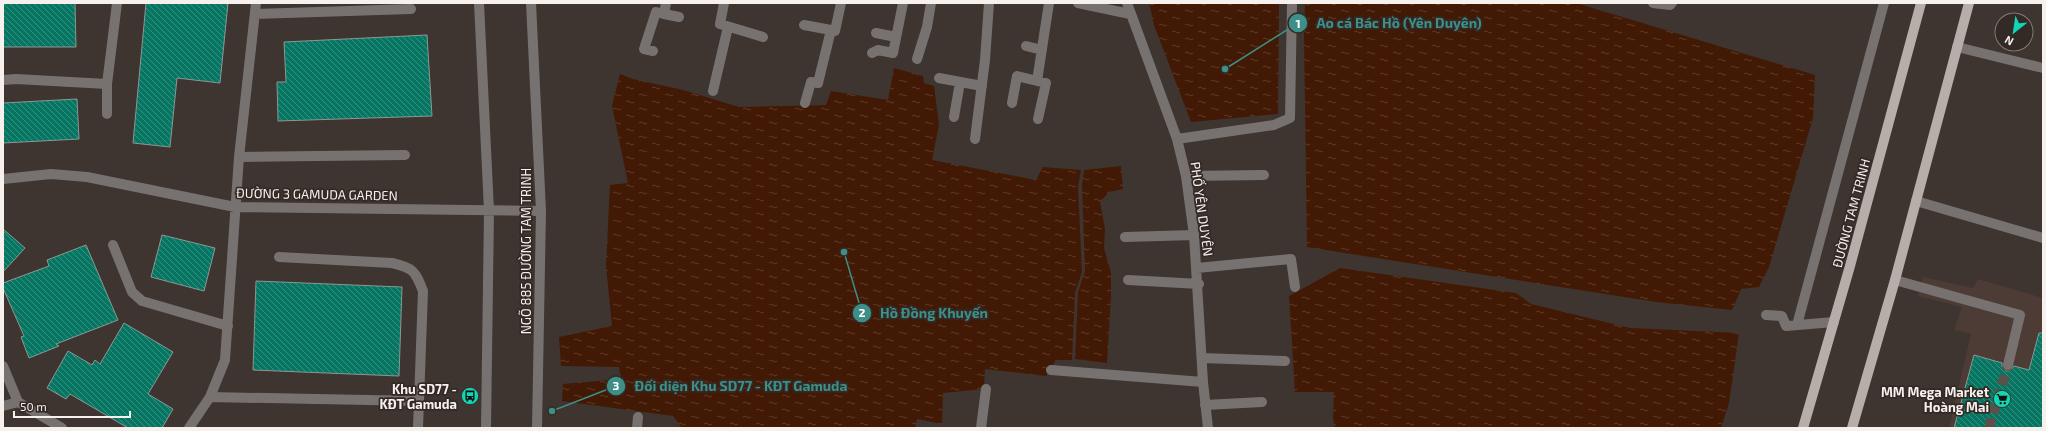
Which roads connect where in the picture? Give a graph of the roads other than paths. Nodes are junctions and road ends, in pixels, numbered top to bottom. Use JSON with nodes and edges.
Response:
{"nodes":[{"id":1,"x":118,"y":3,"type":"edge"},
{"id":2,"x":256,"y":3,"type":"edge"},
{"id":3,"x":479,"y":3,"type":"edge"},
{"id":4,"x":530,"y":3,"type":"edge"},
{"id":5,"x":666,"y":3,"type":"edge"},
{"id":6,"x":724,"y":3,"type":"edge"},
{"id":7,"x":841,"y":3,"type":"edge"},
{"id":8,"x":903,"y":3,"type":"edge"},
{"id":9,"x":931,"y":3,"type":"edge"},
{"id":10,"x":989,"y":3,"type":"edge"},
{"id":11,"x":1049,"y":3,"type":"edge"},
{"id":12,"x":1079,"y":3,"type":"edge"},
{"id":13,"x":1127,"y":3,"type":"edge"},
{"id":14,"x":1292,"y":3,"type":"edge"},
{"id":15,"x":1653,"y":3,"type":"edge"},
{"id":16,"x":1672,"y":3,"type":"edge"},
{"id":17,"x":1884,"y":3,"type":"edge"},
{"id":18,"x":1921,"y":3,"type":"edge"},
{"id":19,"x":1969,"y":3,"type":"edge"},
{"id":20,"x":411,"y":9,"type":"dead end"},
{"id":21,"x":255,"y":14,"type":"junction"},
{"id":22,"x":664,"y":14,"type":"junction"},
{"id":23,"x":1130,"y":14,"type":"junction"},
{"id":24,"x":679,"y":17,"type":"dead end"},
{"id":25,"x":804,"y":25,"type":"dead end"},
{"id":26,"x":728,"y":27,"type":"junction"},
{"id":27,"x":831,"y":30,"type":"junction"},
{"id":28,"x":876,"y":33,"type":"dead end"},
{"id":29,"x":763,"y":37,"type":"dead end"},
{"id":30,"x":896,"y":37,"type":"junction"},
{"id":31,"x":1026,"y":46,"type":"dead end"},
{"id":32,"x":1957,"y":47,"type":"junction"},
{"id":33,"x":1042,"y":50,"type":"junction"},
{"id":34,"x":653,"y":51,"type":"dead end"},
{"id":35,"x":872,"y":52,"type":"dead end"},
{"id":36,"x":917,"y":59,"type":"dead end"},
{"id":37,"x":2043,"y":68,"type":"edge"},
{"id":38,"x":939,"y":78,"type":"dead end"},
{"id":39,"x":3,"y":80,"type":"edge"},
{"id":40,"x":1037,"y":81,"type":"junction"},
{"id":41,"x":960,"y":82,"type":"junction"},
{"id":42,"x":107,"y":84,"type":"junction"},
{"id":43,"x":982,"y":86,"type":"junction"},
{"id":44,"x":713,"y":91,"type":"dead end"},
{"id":45,"x":805,"y":103,"type":"dead end"},
{"id":46,"x":1012,"y":103,"type":"dead end"},
{"id":47,"x":107,"y":114,"type":"dead end"},
{"id":48,"x":954,"y":117,"type":"dead end"},
{"id":49,"x":1038,"y":119,"type":"dead end"},
{"id":50,"x":1177,"y":138,"type":"junction"},
{"id":51,"x":975,"y":139,"type":"dead end"},
{"id":52,"x":405,"y":155,"type":"dead end"},
{"id":53,"x":239,"y":157,"type":"junction"},
{"id":54,"x":1264,"y":175,"type":"dead end"},
{"id":55,"x":1186,"y":176,"type":"junction"},
{"id":56,"x":3,"y":179,"type":"edge"},
{"id":57,"x":1916,"y":201,"type":"junction"},
{"id":58,"x":235,"y":207,"type":"junction"},
{"id":59,"x":489,"y":211,"type":"junction"},
{"id":60,"x":541,"y":211,"type":"junction"},
{"id":61,"x":1194,"y":235,"type":"junction"},
{"id":62,"x":1125,"y":237,"type":"dead end"},
{"id":63,"x":2043,"y":238,"type":"edge"},
{"id":64,"x":113,"y":244,"type":"dead end"},
{"id":65,"x":279,"y":257,"type":"dead end"},
{"id":66,"x":1197,"y":268,"type":"junction"},
{"id":67,"x":1128,"y":280,"type":"dead end"},
{"id":68,"x":1895,"y":280,"type":"junction"},
{"id":69,"x":1199,"y":284,"type":"junction"},
{"id":70,"x":1296,"y":287,"type":"dead end"},
{"id":71,"x":1766,"y":315,"type":"dead end"},
{"id":72,"x":1834,"y":322,"type":"junction"},
{"id":73,"x":1797,"y":325,"type":"junction"},
{"id":74,"x":228,"y":326,"type":"junction"},
{"id":75,"x":1202,"y":358,"type":"junction"},
{"id":76,"x":1285,"y":361,"type":"dead end"},
{"id":77,"x":2008,"y":365,"type":"tunnel mouth"},
{"id":78,"x":3,"y":366,"type":"edge"},
{"id":79,"x":1051,"y":370,"type":"dead end"},
{"id":80,"x":1203,"y":382,"type":"junction"},
{"id":81,"x":986,"y":389,"type":"dead end"},
{"id":82,"x":210,"y":397,"type":"junction"},
{"id":83,"x":419,"y":401,"type":"junction"},
{"id":84,"x":18,"y":402,"type":"junction"},
{"id":85,"x":1262,"y":402,"type":"dead end"},
{"id":86,"x":1205,"y":405,"type":"junction"},
{"id":87,"x":3,"y":406,"type":"edge"},
{"id":88,"x":638,"y":417,"type":"dead end"},
{"id":89,"x":62,"y":428,"type":"edge"},
{"id":90,"x":189,"y":428,"type":"edge"},
{"id":91,"x":418,"y":428,"type":"edge"},
{"id":92,"x":486,"y":428,"type":"edge"},
{"id":93,"x":537,"y":428,"type":"edge"},
{"id":94,"x":636,"y":428,"type":"edge"},
{"id":95,"x":981,"y":428,"type":"edge"},
{"id":96,"x":1208,"y":428,"type":"edge"},
{"id":97,"x":1803,"y":428,"type":"edge"},
{"id":98,"x":1852,"y":428,"type":"edge"}],
"edges":[{"from":1,"to":42,"type":"street"},
{"from":2,"to":21,"type":"street"},
{"from":3,"to":59,"type":"street"},
{"from":4,"to":60,"type":"street","name":"NGÕ 885 ĐƯỜNG TAM TRINH"},
{"from":5,"to":22,"type":"street"},
{"from":6,"to":26,"type":"street"},
{"from":7,"to":27,"type":"street"},
{"from":8,"to":30,"type":"street"},
{"from":9,"to":36,"type":"street"},
{"from":10,"to":43,"type":"street"},
{"from":11,"to":33,"type":"street"},
{"from":12,"to":23,"type":"street"},
{"from":13,"to":23,"type":"street","name":"PHỐ YÊN DUYÊN"},
{"from":14,"to":50,"type":"street"},
{"from":15,"to":16,"type":"street"},
{"from":17,"to":73,"type":"street"},
{"from":18,"to":72,"type":"main road","name":"ĐƯỜNG TAM TRINH"},
{"from":19,"to":32,"type":"main road"},
{"from":20,"to":21,"type":"street"},
{"from":21,"to":53,"type":"street"},
{"from":22,"to":24,"type":"street"},
{"from":22,"to":34,"type":"street"},
{"from":23,"to":50,"type":"street","name":"PHỐ YÊN DUYÊN"},
{"from":25,"to":27,"type":"street"},
{"from":26,"to":29,"type":"street"},
{"from":26,"to":44,"type":"street"},
{"from":27,"to":45,"type":"street"},
{"from":28,"to":30,"type":"street"},
{"from":30,"to":35,"type":"street"},
{"from":31,"to":33,"type":"street"},
{"from":32,"to":37,"type":"street"},
{"from":32,"to":57,"type":"main road"},
{"from":33,"to":40,"type":"street"},
{"from":38,"to":41,"type":"street"},
{"from":39,"to":42,"type":"street"},
{"from":40,"to":46,"type":"street"},
{"from":40,"to":49,"type":"street"},
{"from":41,"to":43,"type":"street"},
{"from":41,"to":48,"type":"street"},
{"from":42,"to":47,"type":"street"},
{"from":43,"to":51,"type":"street"},
{"from":50,"to":55,"type":"street","name":"PHỐ YÊN DUYÊN"},
{"from":52,"to":53,"type":"street"},
{"from":53,"to":58,"type":"street"},
{"from":54,"to":55,"type":"street"},
{"from":55,"to":61,"type":"street","name":"PHỐ YÊN DUYÊN"},
{"from":56,"to":58,"type":"street","name":"ĐƯỜNG 3 GAMUDA GARDEN"},
{"from":57,"to":63,"type":"street"},
{"from":57,"to":68,"type":"main road"},
{"from":58,"to":59,"type":"street","name":"ĐƯỜNG 3 GAMUDA GARDEN"},
{"from":58,"to":74,"type":"street"},
{"from":59,"to":60,"type":"street","name":"ĐƯỜNG 3 GAMUDA GARDEN"},
{"from":59,"to":92,"type":"street"},
{"from":60,"to":93,"type":"street","name":"NGÕ 885 ĐƯỜNG TAM TRINH"},
{"from":61,"to":62,"type":"street"},
{"from":61,"to":66,"type":"street","name":"PHỐ YÊN DUYÊN"},
{"from":64,"to":74,"type":"street"},
{"from":65,"to":83,"type":"street"},
{"from":66,"to":69,"type":"street","name":"PHỐ YÊN DUYÊN"},
{"from":66,"to":70,"type":"street"},
{"from":67,"to":69,"type":"street"},
{"from":68,"to":77,"type":"street"},
{"from":68,"to":98,"type":"main road"},
{"from":69,"to":75,"type":"street","name":"PHỐ YÊN DUYÊN"},
{"from":71,"to":73,"type":"street"},
{"from":72,"to":73,"type":"street"},
{"from":72,"to":97,"type":"main road","name":"ĐƯỜNG TAM TRINH"},
{"from":74,"to":82,"type":"street"},
{"from":75,"to":76,"type":"street"},
{"from":75,"to":80,"type":"street","name":"PHỐ YÊN DUYÊN"},
{"from":78,"to":84,"type":"street"},
{"from":79,"to":80,"type":"street"},
{"from":80,"to":86,"type":"street","name":"PHỐ YÊN DUYÊN"},
{"from":81,"to":95,"type":"street"},
{"from":82,"to":83,"type":"street"},
{"from":82,"to":90,"type":"street"},
{"from":83,"to":91,"type":"street"},
{"from":84,"to":87,"type":"street"},
{"from":84,"to":89,"type":"street"},
{"from":85,"to":86,"type":"street"},
{"from":86,"to":96,"type":"street","name":"PHỐ YÊN DUYÊN"},
{"from":88,"to":94,"type":"street"}]}
